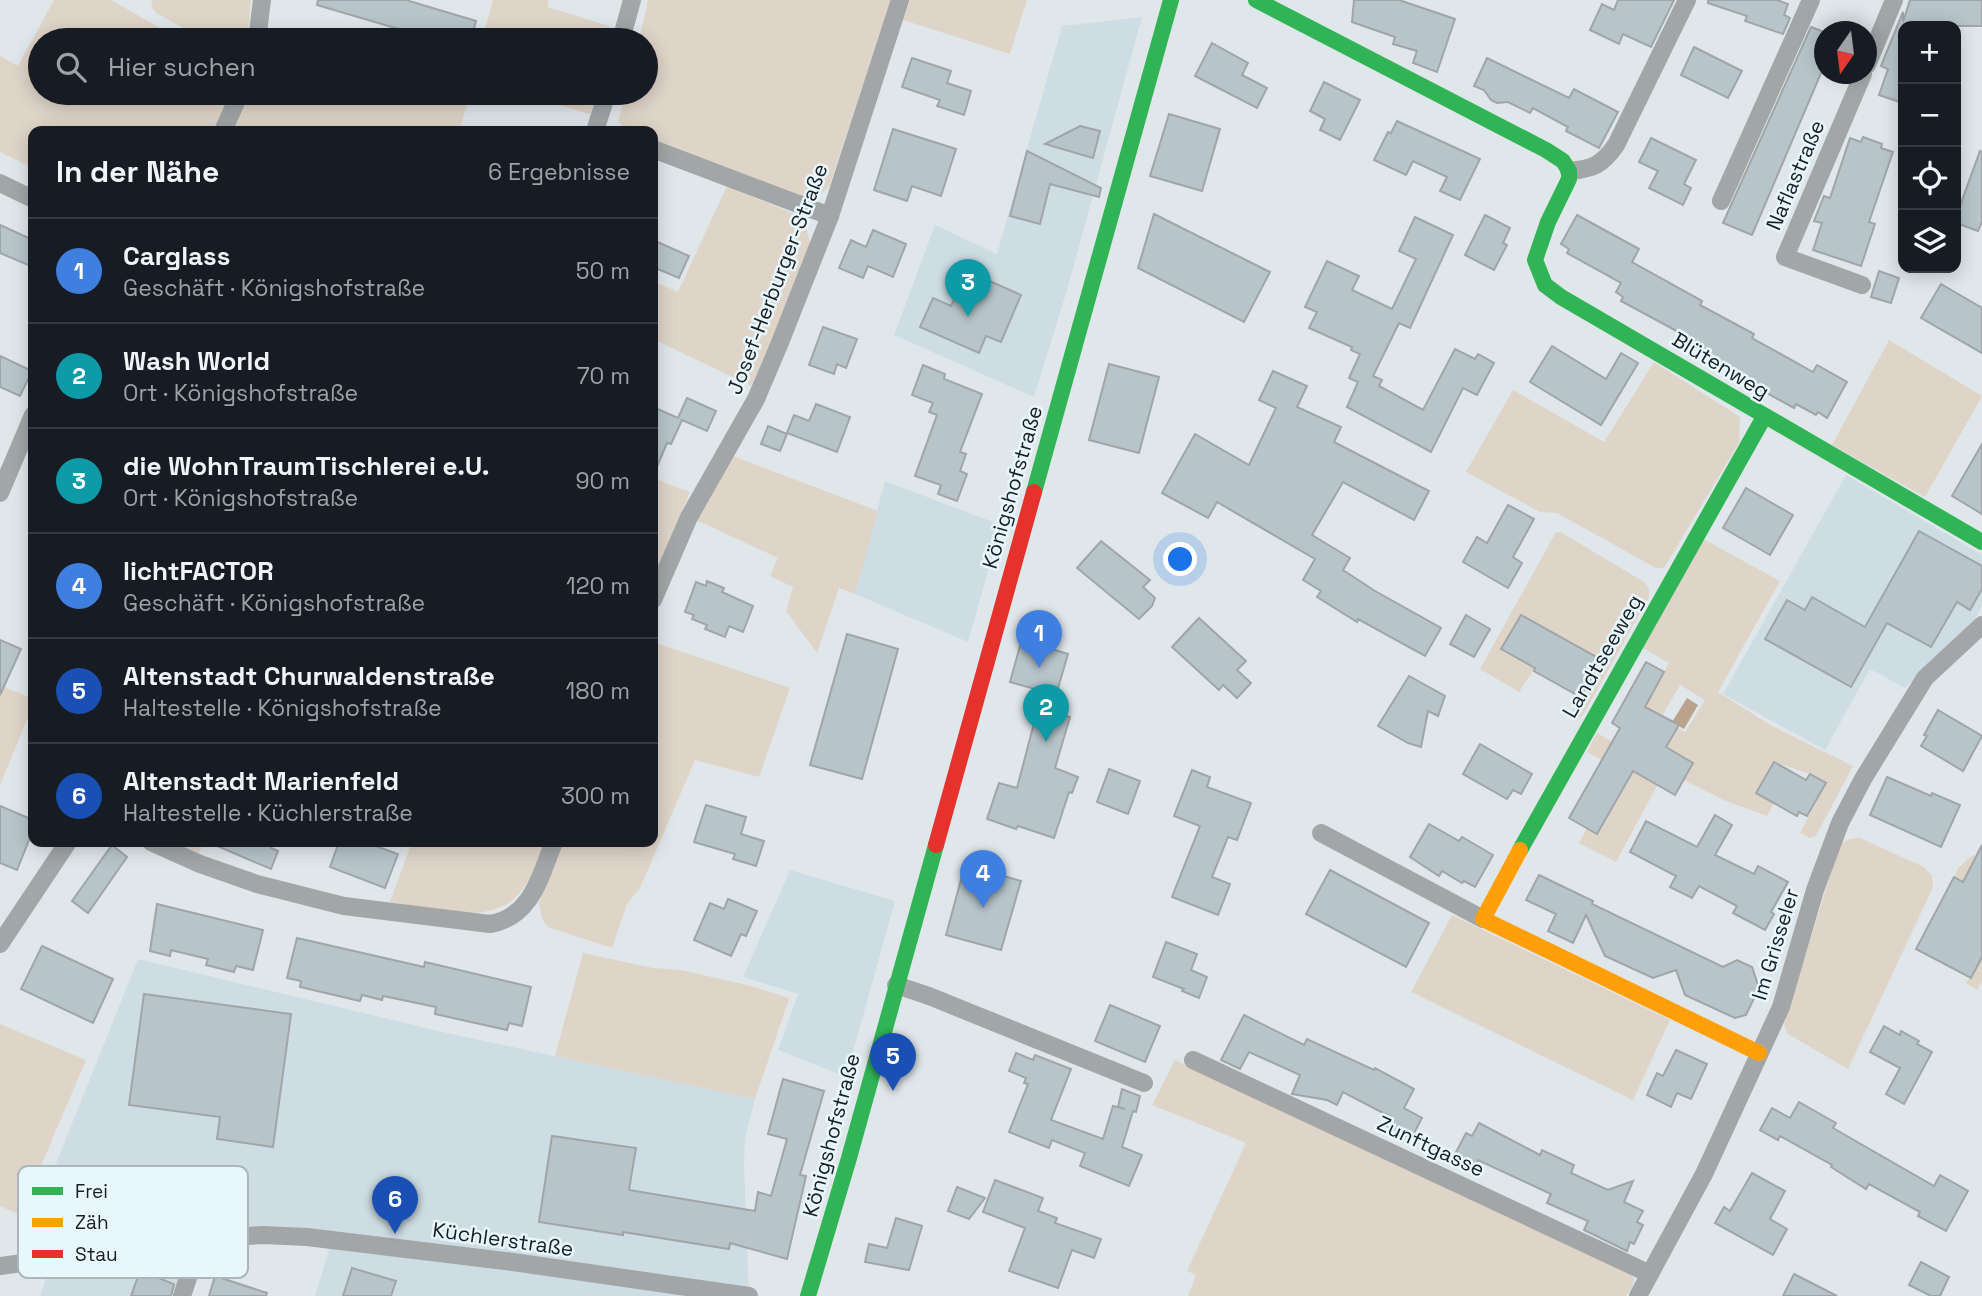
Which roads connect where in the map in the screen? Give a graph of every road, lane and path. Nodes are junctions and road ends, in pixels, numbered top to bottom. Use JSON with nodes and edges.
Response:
{"nodes":[{"id":1,"x":262,"y":0,"type":"edge"},
{"id":2,"x":632,"y":0,"type":"edge"},
{"id":3,"x":900,"y":0,"type":"edge"},
{"id":4,"x":1171,"y":0,"type":"edge"},
{"id":5,"x":1256,"y":0,"type":"edge"},
{"id":6,"x":1687,"y":0,"type":"edge"},
{"id":7,"x":1811,"y":0,"type":"edge"},
{"id":8,"x":1894,"y":0,"type":"edge"},
{"id":9,"x":258,"y":28,"type":"edge"},
{"id":10,"x":624,"y":28,"type":"edge"},
{"id":11,"x":1877,"y":41,"type":"edge"},
{"id":12,"x":1859,"y":84,"type":"edge"},
{"id":13,"x":235,"y":105,"type":"edge"},
{"id":14,"x":604,"y":105,"type":"edge"},
{"id":15,"x":225,"y":126,"type":"edge"},
{"id":16,"x":599,"y":126,"type":"edge"},
{"id":17,"x":658,"y":151,"type":"edge"},
{"id":18,"x":1569,"y":171,"type":"junction"},
{"id":19,"x":0,"y":183,"type":"edge"},
{"id":20,"x":28,"y":197,"type":"edge"},
{"id":21,"x":1721,"y":201,"type":"dead end"},
{"id":22,"x":830,"y":216,"type":"junction"},
{"id":23,"x":1862,"y":285,"type":"dead end"},
{"id":24,"x":1764,"y":417,"type":"junction"},
{"id":25,"x":28,"y":427,"type":"edge"},
{"id":26,"x":0,"y":493,"type":"edge"},
{"id":27,"x":1982,"y":542,"type":"edge"},
{"id":28,"x":658,"y":588,"type":"edge"},
{"id":29,"x":1982,"y":625,"type":"edge"},
{"id":30,"x":1321,"y":833,"type":"dead end"},
{"id":31,"x":65,"y":847,"type":"edge"},
{"id":32,"x":162,"y":847,"type":"edge"},
{"id":33,"x":553,"y":847,"type":"edge"},
{"id":34,"x":1483,"y":919,"type":"junction"},
{"id":35,"x":0,"y":944,"type":"edge"},
{"id":36,"x":896,"y":985,"type":"junction"},
{"id":37,"x":1759,"y":1053,"type":"junction"},
{"id":38,"x":1192,"y":1060,"type":"dead end"},
{"id":39,"x":1144,"y":1083,"type":"dead end"},
{"id":40,"x":248,"y":1236,"type":"edge"},
{"id":41,"x":18,"y":1264,"type":"edge"},
{"id":42,"x":0,"y":1266,"type":"edge"},
{"id":43,"x":1650,"y":1274,"type":"junction"},
{"id":44,"x":188,"y":1278,"type":"edge"},
{"id":45,"x":182,"y":1296,"type":"edge"},
{"id":46,"x":749,"y":1296,"type":"edge"},
{"id":47,"x":808,"y":1296,"type":"edge"},
{"id":48,"x":1637,"y":1296,"type":"edge"}],
"edges":[{"from":1,"to":9,"type":"street"},
{"from":2,"to":10,"type":"street"},
{"from":3,"to":22,"type":"street","name":"Josef-Herburger-Straße"},
{"from":4,"to":36,"type":"street","name":"Königshofstraße"},
{"from":5,"to":18,"type":"street"},
{"from":6,"to":18,"type":"street"},
{"from":7,"to":21,"type":"street"},
{"from":8,"to":11,"type":"street"},
{"from":12,"to":23,"type":"street","name":"Naflastraße"},
{"from":13,"to":15,"type":"street"},
{"from":14,"to":16,"type":"street"},
{"from":17,"to":22,"type":"street"},
{"from":18,"to":24,"type":"street","name":"Blütenweg"},
{"from":19,"to":20,"type":"street"},
{"from":22,"to":28,"type":"street","name":"Josef-Herburger-Straße"},
{"from":24,"to":27,"type":"street","name":"Blütenweg"},
{"from":24,"to":34,"type":"street","name":"Landtseeweg"},
{"from":25,"to":26,"type":"street"},
{"from":29,"to":37,"type":"street","name":"Im Grisseler"},
{"from":30,"to":34,"type":"street"},
{"from":31,"to":35,"type":"street"},
{"from":32,"to":33,"type":"street"},
{"from":34,"to":37,"type":"street"},
{"from":36,"to":39,"type":"street"},
{"from":36,"to":47,"type":"street","name":"Königshofstraße"},
{"from":37,"to":43,"type":"street","name":"Im Grisseler"},
{"from":38,"to":43,"type":"street","name":"Zunftgasse"},
{"from":40,"to":46,"type":"street","name":"Küchlerstraße"},
{"from":41,"to":42,"type":"street","name":"Küchlerstraße"},
{"from":43,"to":48,"type":"street","name":"Im Grisseler"},
{"from":44,"to":45,"type":"street"}]}
